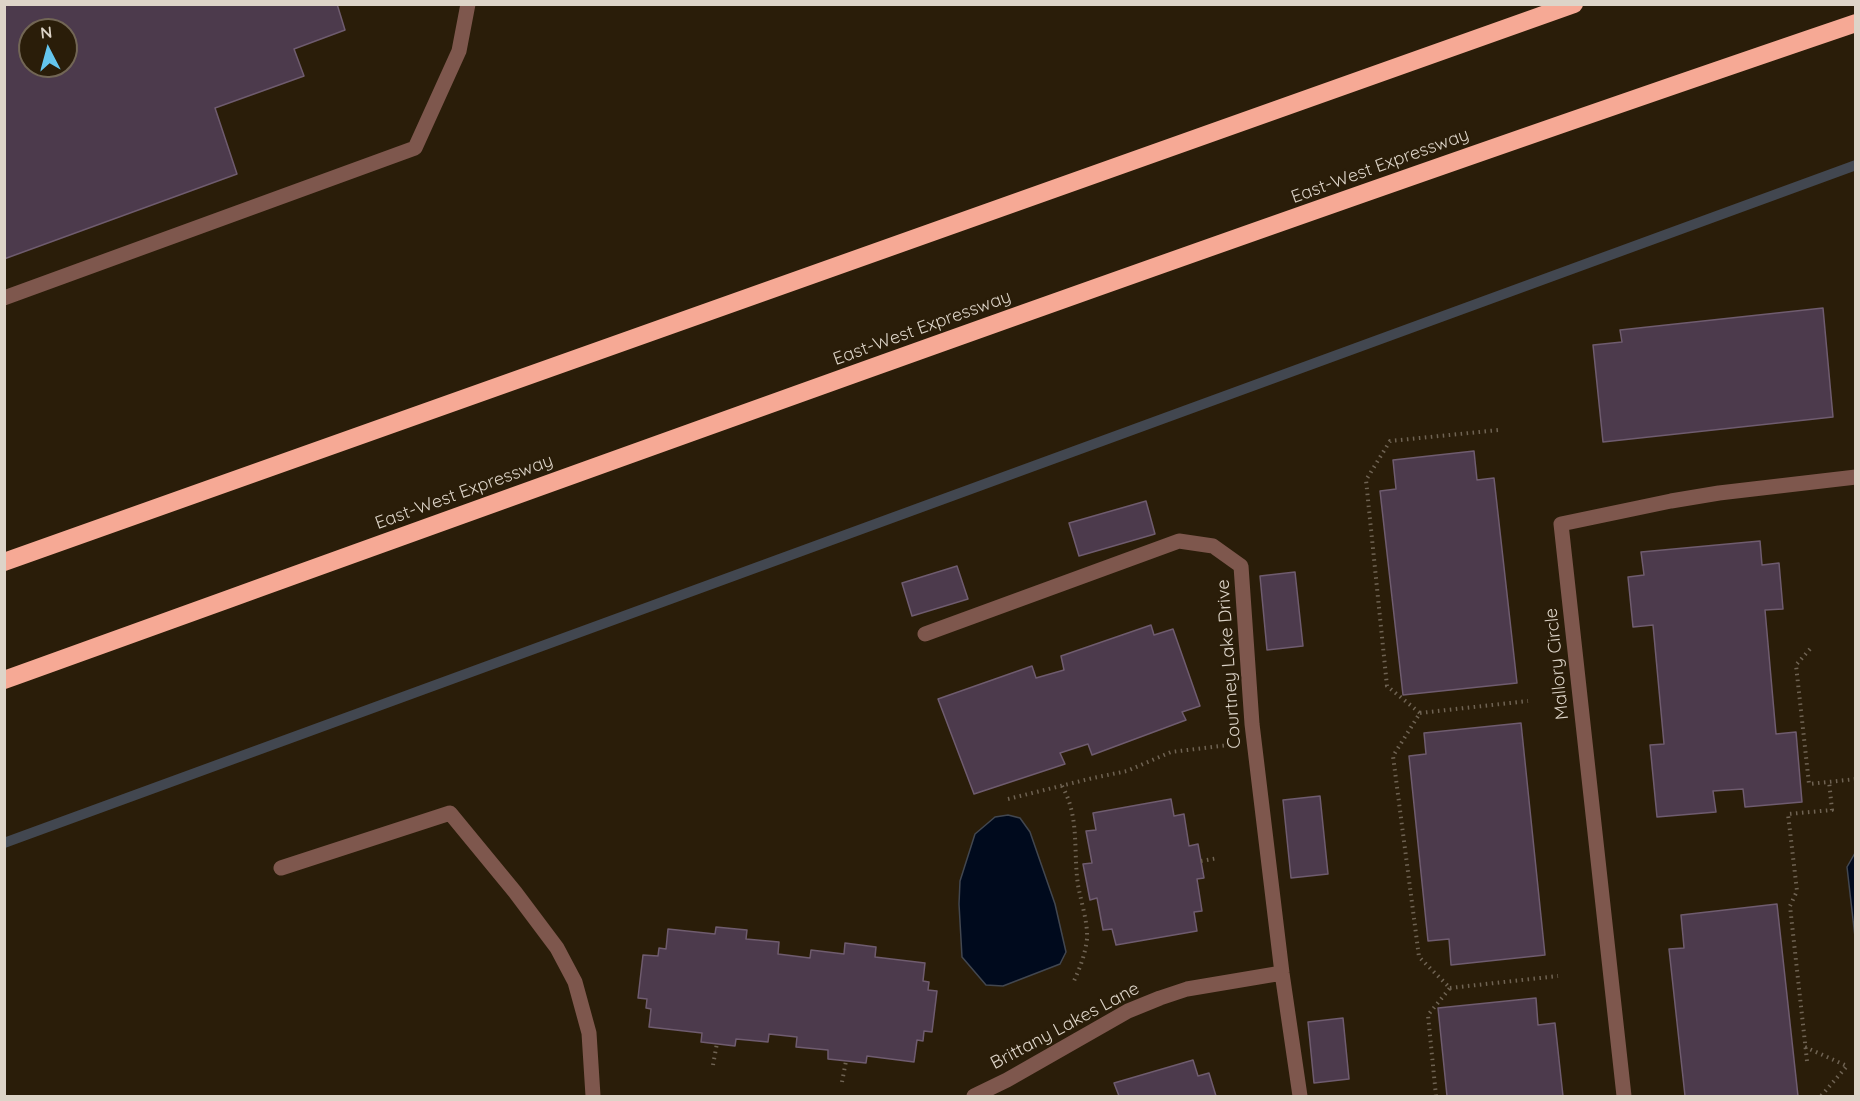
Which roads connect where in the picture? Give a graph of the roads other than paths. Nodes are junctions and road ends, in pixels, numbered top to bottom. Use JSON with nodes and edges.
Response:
{"nodes":[{"id":1,"x":468,"y":4,"type":"edge"},
{"id":2,"x":1574,"y":4,"type":"edge"},
{"id":3,"x":1856,"y":23,"type":"edge"},
{"id":4,"x":4,"y":298,"type":"edge"},
{"id":5,"x":1856,"y":477,"type":"edge"},
{"id":6,"x":4,"y":562,"type":"edge"},
{"id":7,"x":925,"y":634,"type":"dead end"},
{"id":8,"x":4,"y":680,"type":"edge"},
{"id":9,"x":281,"y":868,"type":"dead end"},
{"id":10,"x":1282,"y":973,"type":"junction"},
{"id":11,"x":593,"y":1096,"type":"edge"},
{"id":12,"x":975,"y":1096,"type":"edge"},
{"id":13,"x":1300,"y":1096,"type":"edge"},
{"id":14,"x":1624,"y":1096,"type":"edge"}],
"edges":[{"from":1,"to":4,"type":"lane"},
{"from":2,"to":6,"type":"highway"},
{"from":3,"to":8,"type":"highway","name":"East-West Expressway"},
{"from":5,"to":14,"type":"lane","name":"Mallory Circle"},
{"from":7,"to":10,"type":"lane","name":"Courtney Lake Drive"},
{"from":9,"to":11,"type":"lane"},
{"from":10,"to":12,"type":"lane","name":"Brittany Lakes Lane"},
{"from":10,"to":13,"type":"lane","name":"Courtney Lake Drive"}]}
